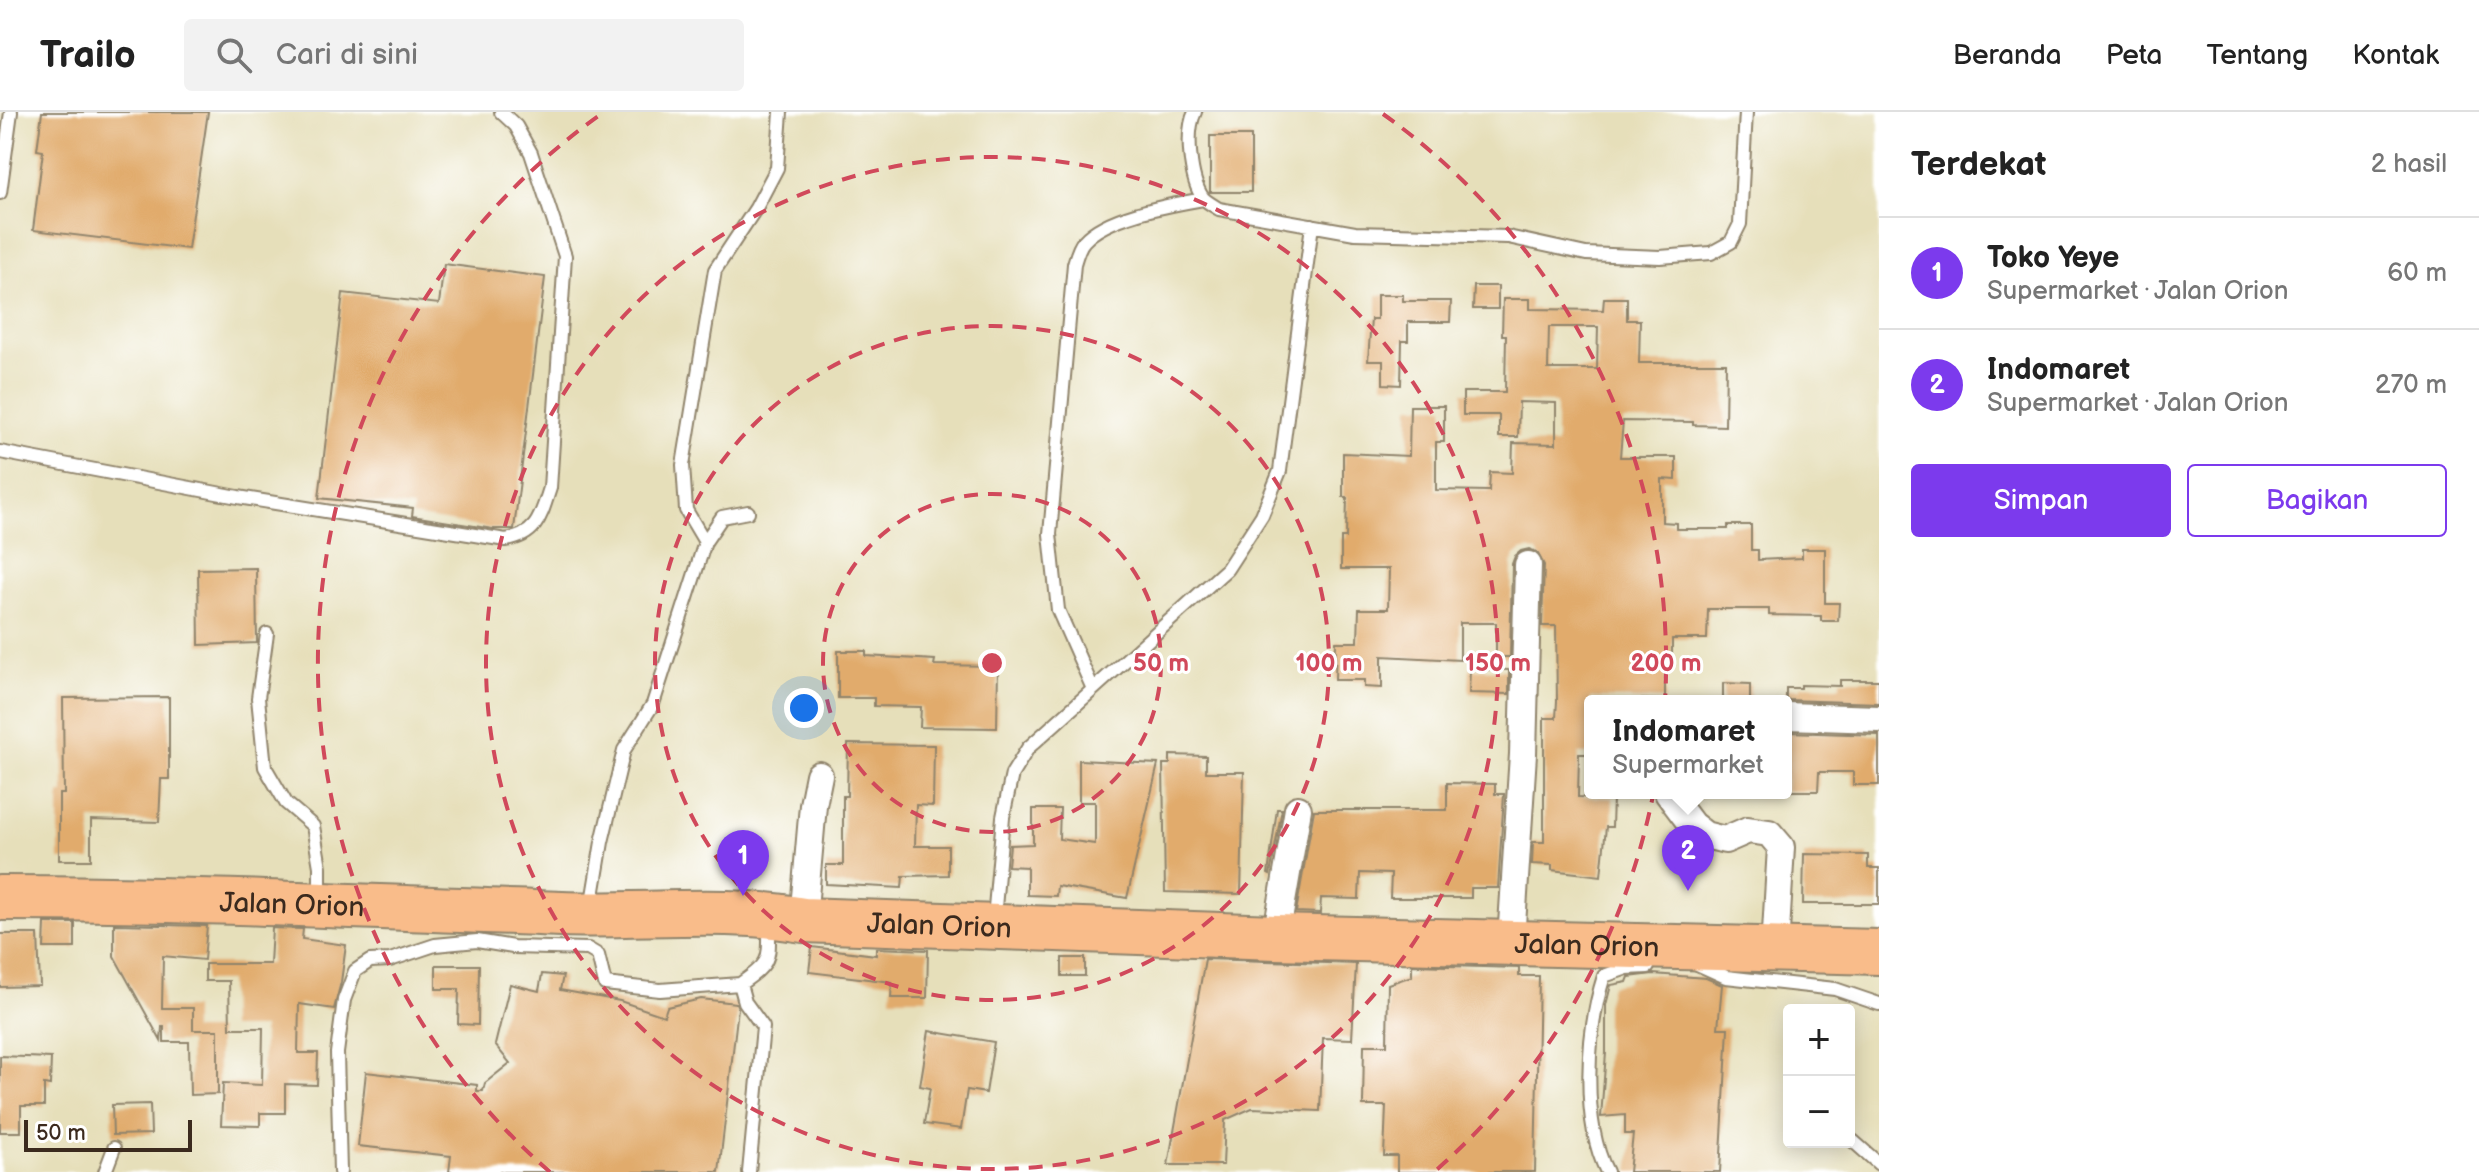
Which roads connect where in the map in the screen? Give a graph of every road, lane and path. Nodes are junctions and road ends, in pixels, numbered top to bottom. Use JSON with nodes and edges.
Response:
{"nodes":[{"id":1,"x":11,"y":112,"type":"edge"},
{"id":2,"x":501,"y":112,"type":"edge"},
{"id":3,"x":781,"y":112,"type":"edge"},
{"id":4,"x":1195,"y":112,"type":"edge"},
{"id":5,"x":1746,"y":112,"type":"edge"},
{"id":6,"x":0,"y":193,"type":"edge"},
{"id":7,"x":1204,"y":199,"type":"junction"},
{"id":8,"x":1312,"y":225,"type":"junction"},
{"id":9,"x":0,"y":452,"type":"edge"},
{"id":10,"x":748,"y":512,"type":"dead end"},
{"id":11,"x":705,"y":542,"type":"junction"},
{"id":12,"x":1528,"y":565,"type":"dead end"},
{"id":13,"x":267,"y":634,"type":"dead end"},
{"id":14,"x":1093,"y":689,"type":"junction"},
{"id":15,"x":1792,"y":716,"type":"edge"},
{"id":16,"x":1879,"y":719,"type":"edge"},
{"id":17,"x":819,"y":775,"type":"dead end"},
{"id":18,"x":1672,"y":799,"type":"edge"},
{"id":19,"x":1298,"y":809,"type":"dead end"},
{"id":20,"x":0,"y":898,"type":"edge"},
{"id":21,"x":320,"y":905,"type":"junction"},
{"id":22,"x":589,"y":915,"type":"junction"},
{"id":23,"x":786,"y":917,"type":"junction"},
{"id":24,"x":994,"y":927,"type":"junction"},
{"id":25,"x":1276,"y":937,"type":"junction"},
{"id":26,"x":1511,"y":941,"type":"junction"},
{"id":27,"x":1775,"y":949,"type":"junction"},
{"id":28,"x":1879,"y":952,"type":"edge"},
{"id":29,"x":1687,"y":959,"type":"junction"},
{"id":30,"x":740,"y":984,"type":"junction"},
{"id":31,"x":1879,"y":1004,"type":"edge"},
{"id":32,"x":1855,"y":1143,"type":"edge"},
{"id":33,"x":114,"y":1148,"type":"dead end"},
{"id":34,"x":1879,"y":1164,"type":"edge"},
{"id":35,"x":105,"y":1172,"type":"edge"},
{"id":36,"x":340,"y":1172,"type":"edge"},
{"id":37,"x":749,"y":1172,"type":"edge"},
{"id":38,"x":1607,"y":1172,"type":"edge"}],
"edges":[{"from":1,"to":6,"type":"lane"},
{"from":2,"to":9,"type":"lane"},
{"from":3,"to":11,"type":"lane"},
{"from":4,"to":7,"type":"lane"},
{"from":5,"to":8,"type":"lane"},
{"from":7,"to":8,"type":"lane"},
{"from":7,"to":14,"type":"lane"},
{"from":8,"to":14,"type":"lane"},
{"from":10,"to":11,"type":"lane"},
{"from":11,"to":22,"type":"lane"},
{"from":12,"to":26,"type":"street"},
{"from":13,"to":21,"type":"lane"},
{"from":14,"to":24,"type":"lane"},
{"from":15,"to":16,"type":"street"},
{"from":17,"to":23,"type":"street"},
{"from":18,"to":27,"type":"street"},
{"from":19,"to":25,"type":"street"},
{"from":20,"to":21,"type":"highway","name":"Jalan Orion"},
{"from":21,"to":22,"type":"highway","name":"Jalan Orion"},
{"from":22,"to":23,"type":"highway","name":"Jalan Orion"},
{"from":23,"to":24,"type":"highway","name":"Jalan Orion"},
{"from":23,"to":30,"type":"lane"},
{"from":24,"to":25,"type":"highway","name":"Jalan Orion"},
{"from":25,"to":26,"type":"highway","name":"Jalan Orion"},
{"from":26,"to":29,"type":"highway","name":"Jalan Orion"},
{"from":27,"to":28,"type":"highway","name":"Jalan Orion"},
{"from":27,"to":29,"type":"highway","name":"Jalan Orion"},
{"from":29,"to":31,"type":"lane"},
{"from":29,"to":38,"type":"lane"},
{"from":30,"to":36,"type":"lane"},
{"from":30,"to":37,"type":"lane"},
{"from":32,"to":34,"type":"lane"},
{"from":33,"to":35,"type":"lane"}]}
